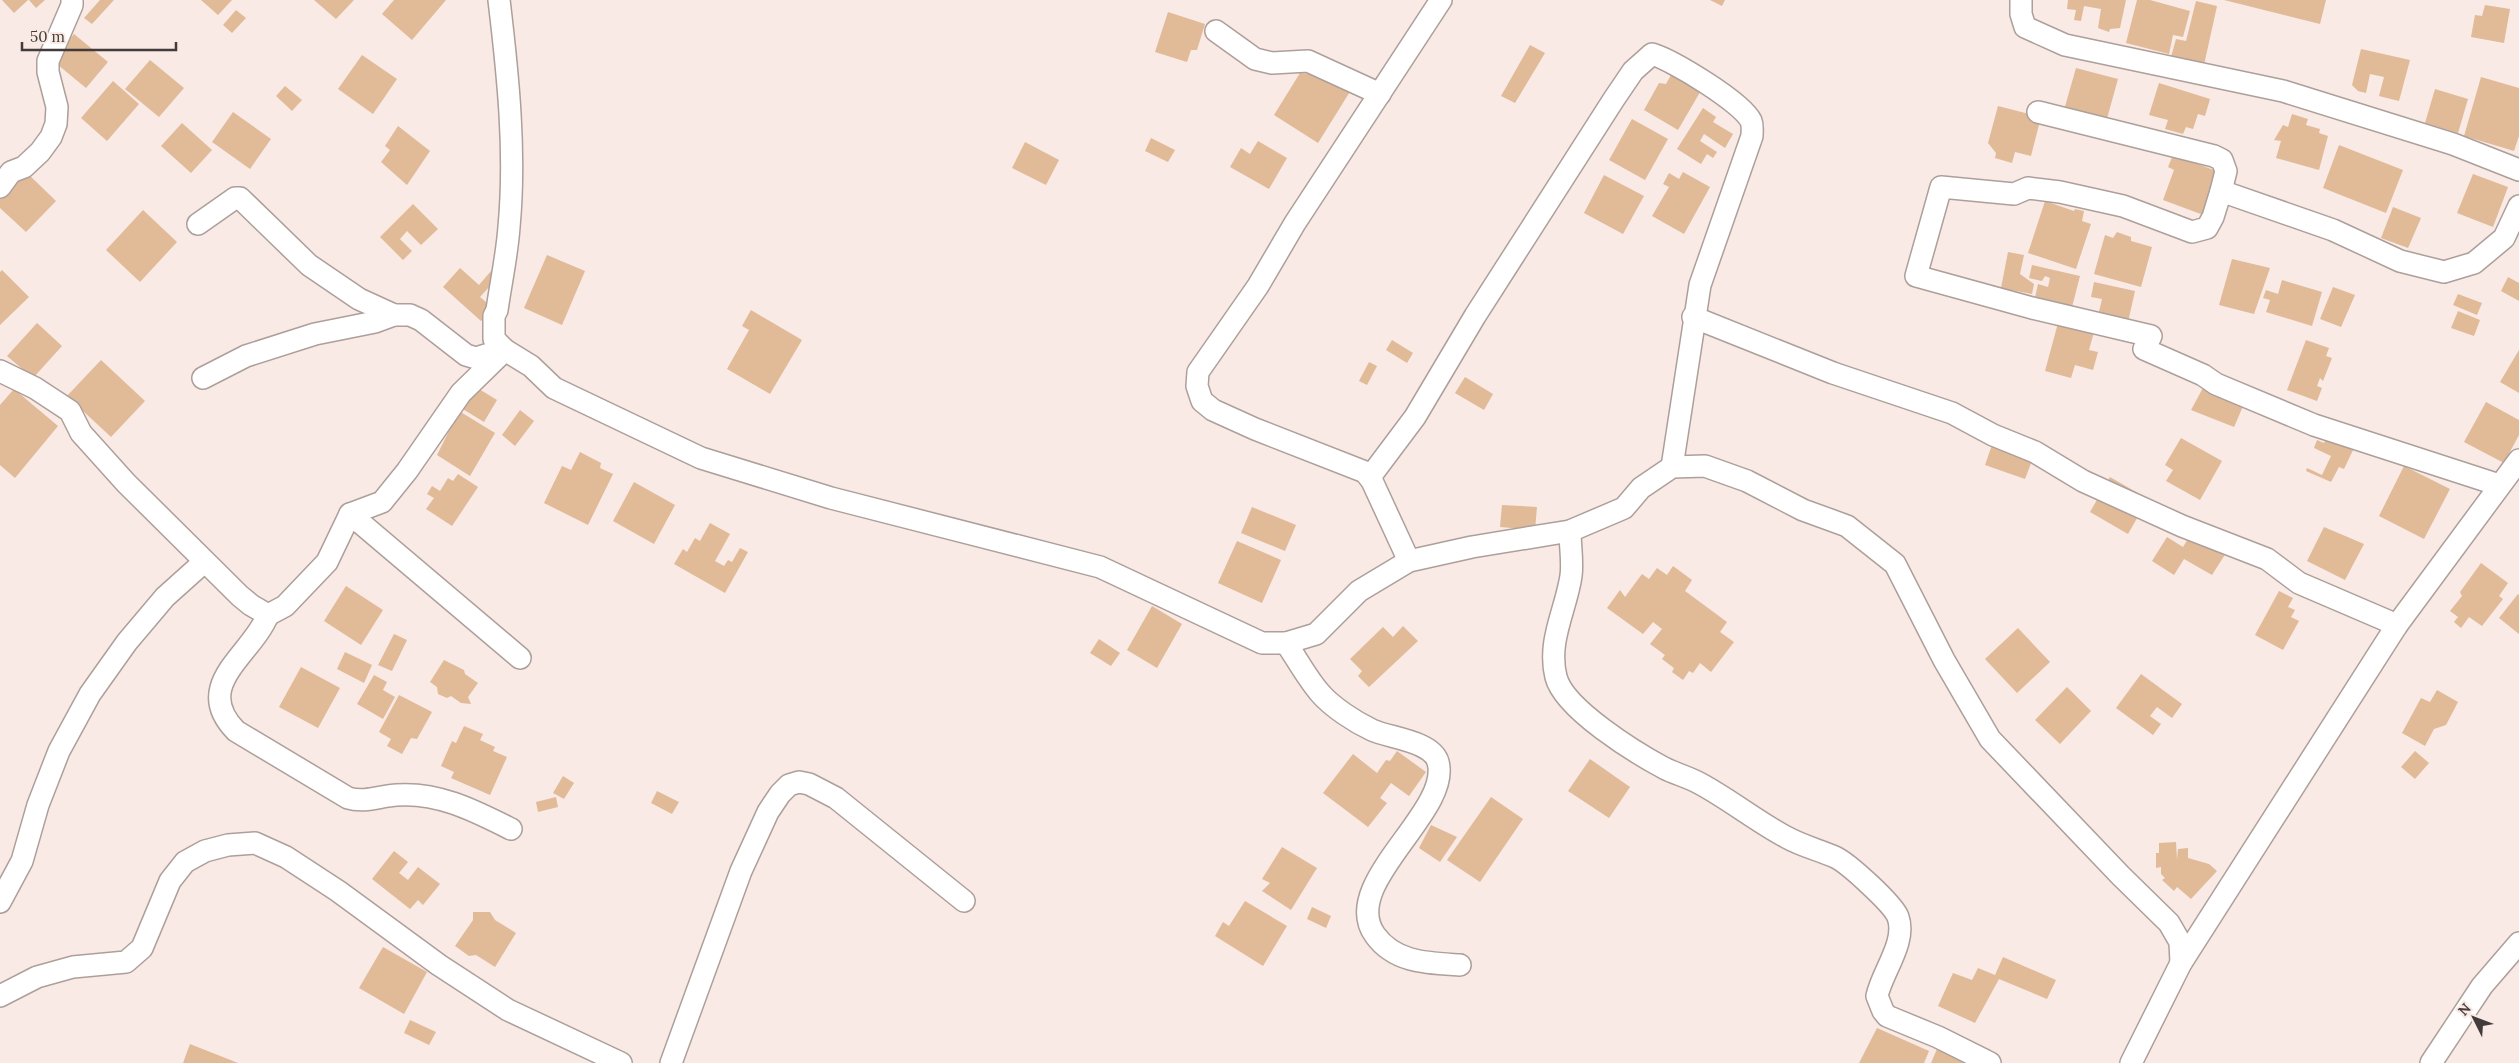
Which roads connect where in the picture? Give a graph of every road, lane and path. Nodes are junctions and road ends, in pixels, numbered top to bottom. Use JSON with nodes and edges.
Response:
{"nodes":[{"id":1,"x":72,"y":0,"type":"edge"},
{"id":2,"x":499,"y":0,"type":"edge"},
{"id":3,"x":1441,"y":0,"type":"edge"},
{"id":4,"x":2021,"y":0,"type":"edge"},
{"id":5,"x":1216,"y":31,"type":"dead end"},
{"id":6,"x":1380,"y":94,"type":"junction"},
{"id":7,"x":2038,"y":112,"type":"dead end"},
{"id":8,"x":2519,"y":170,"type":"edge"},
{"id":9,"x":0,"y":187,"type":"edge"},
{"id":10,"x":2221,"y":191,"type":"junction"},
{"id":11,"x":2519,"y":206,"type":"edge"},
{"id":12,"x":198,"y":224,"type":"dead end"},
{"id":13,"x":394,"y":315,"type":"junction"},
{"id":14,"x":1693,"y":317,"type":"junction"},
{"id":15,"x":505,"y":350,"type":"junction"},
{"id":16,"x":0,"y":370,"type":"edge"},
{"id":17,"x":203,"y":378,"type":"dead end"},
{"id":18,"x":2519,"y":460,"type":"edge"},
{"id":19,"x":1672,"y":467,"type":"junction"},
{"id":20,"x":1370,"y":477,"type":"junction"},
{"id":21,"x":2499,"y":485,"type":"junction"},
{"id":22,"x":350,"y":514,"type":"junction"},
{"id":23,"x":1570,"y":531,"type":"junction"},
{"id":24,"x":1409,"y":561,"type":"junction"},
{"id":25,"x":204,"y":562,"type":"junction"},
{"id":26,"x":268,"y":615,"type":"junction"},
{"id":27,"x":2397,"y":624,"type":"junction"},
{"id":28,"x":1286,"y":643,"type":"junction"},
{"id":29,"x":520,"y":658,"type":"dead end"},
{"id":30,"x":511,"y":829,"type":"dead end"},
{"id":31,"x":964,"y":901,"type":"dead end"},
{"id":32,"x":0,"y":902,"type":"edge"},
{"id":33,"x":2519,"y":943,"type":"edge"},
{"id":34,"x":2181,"y":963,"type":"junction"},
{"id":35,"x":1460,"y":965,"type":"dead end"},
{"id":36,"x":0,"y":996,"type":"edge"},
{"id":37,"x":622,"y":1063,"type":"edge"},
{"id":38,"x":671,"y":1063,"type":"edge"},
{"id":39,"x":1990,"y":1063,"type":"edge"},
{"id":40,"x":2131,"y":1063,"type":"edge"},
{"id":41,"x":2431,"y":1063,"type":"edge"}],
"edges":[{"from":1,"to":9,"type":"street"},
{"from":2,"to":15,"type":"street"},
{"from":3,"to":6,"type":"street"},
{"from":4,"to":8,"type":"street"},
{"from":5,"to":6,"type":"street"},
{"from":6,"to":20,"type":"street"},
{"from":7,"to":10,"type":"street"},
{"from":10,"to":11,"type":"street"},
{"from":10,"to":21,"type":"street"},
{"from":12,"to":13,"type":"street"},
{"from":13,"to":15,"type":"street"},
{"from":13,"to":17,"type":"street"},
{"from":14,"to":19,"type":"street"},
{"from":14,"to":20,"type":"street"},
{"from":14,"to":27,"type":"street"},
{"from":15,"to":22,"type":"street"},
{"from":15,"to":28,"type":"street"},
{"from":16,"to":25,"type":"street"},
{"from":18,"to":21,"type":"street"},
{"from":19,"to":23,"type":"street"},
{"from":19,"to":34,"type":"street"},
{"from":20,"to":24,"type":"street"},
{"from":21,"to":27,"type":"street"},
{"from":22,"to":26,"type":"street"},
{"from":22,"to":29,"type":"street"},
{"from":23,"to":24,"type":"street"},
{"from":23,"to":39,"type":"street"},
{"from":24,"to":28,"type":"street"},
{"from":25,"to":26,"type":"street"},
{"from":25,"to":32,"type":"street"},
{"from":26,"to":30,"type":"street"},
{"from":27,"to":34,"type":"street"},
{"from":28,"to":35,"type":"street"},
{"from":31,"to":38,"type":"street"},
{"from":33,"to":41,"type":"street"},
{"from":34,"to":40,"type":"street"},
{"from":36,"to":37,"type":"street"}]}
